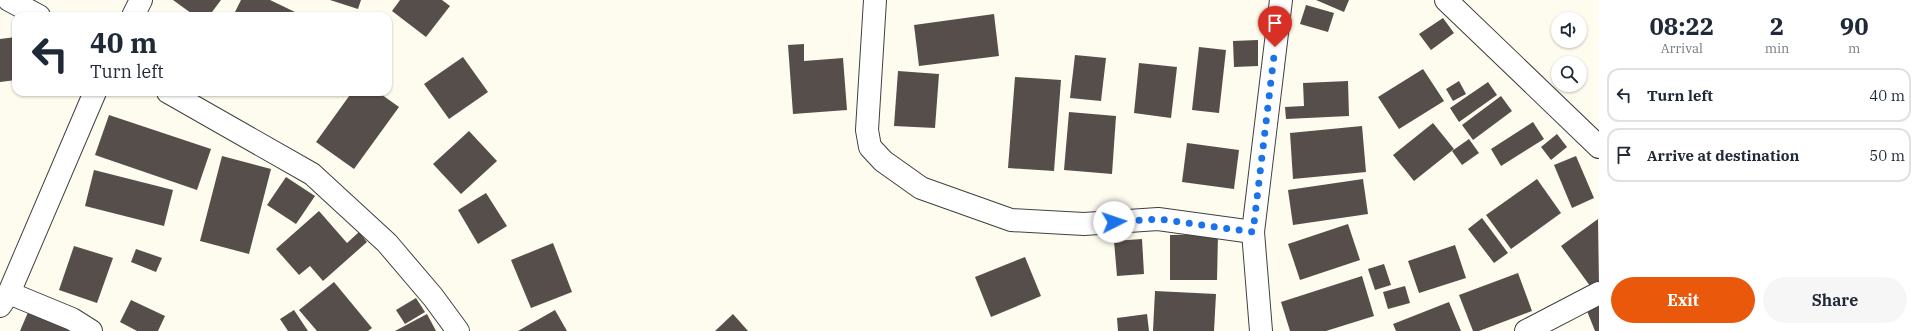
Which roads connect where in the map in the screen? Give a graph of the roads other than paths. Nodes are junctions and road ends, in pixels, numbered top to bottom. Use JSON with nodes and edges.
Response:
{"nodes":[{"id":1,"x":9,"y":0,"type":"edge"},
{"id":2,"x":141,"y":0,"type":"edge"},
{"id":3,"x":875,"y":0,"type":"edge"},
{"id":4,"x":1281,"y":0,"type":"edge"},
{"id":5,"x":1446,"y":0,"type":"edge"},
{"id":6,"x":32,"y":12,"type":"edge"},
{"id":7,"x":135,"y":12,"type":"edge"},
{"id":8,"x":93,"y":96,"type":"edge"},
{"id":9,"x":175,"y":96,"type":"edge"},
{"id":10,"x":1599,"y":147,"type":"edge"},
{"id":11,"x":1253,"y":232,"type":"junction"},
{"id":12,"x":1599,"y":293,"type":"edge"},
{"id":13,"x":4,"y":299,"type":"edge"},
{"id":14,"x":91,"y":331,"type":"edge"},
{"id":15,"x":458,"y":331,"type":"edge"},
{"id":16,"x":1261,"y":331,"type":"edge"},
{"id":17,"x":1526,"y":331,"type":"edge"}],
"edges":[{"from":1,"to":6,"type":"street"},
{"from":2,"to":7,"type":"street"},
{"from":3,"to":11,"type":"street"},
{"from":4,"to":11,"type":"street"},
{"from":5,"to":10,"type":"street"},
{"from":8,"to":13,"type":"street"},
{"from":9,"to":15,"type":"street"},
{"from":11,"to":16,"type":"street"},
{"from":12,"to":17,"type":"street"},
{"from":13,"to":14,"type":"street"}]}
